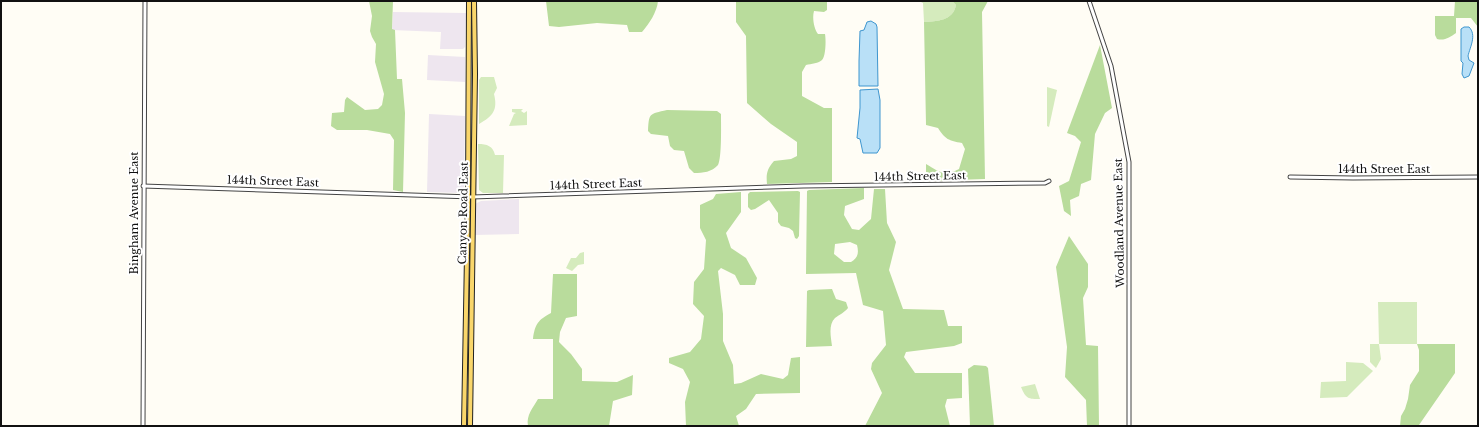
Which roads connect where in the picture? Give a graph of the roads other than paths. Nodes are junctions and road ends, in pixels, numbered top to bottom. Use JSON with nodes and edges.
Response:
{"nodes":[{"id":1,"x":145,"y":1,"type":"edge"},
{"id":2,"x":469,"y":1,"type":"edge"},
{"id":3,"x":474,"y":1,"type":"edge"},
{"id":4,"x":1089,"y":1,"type":"edge"},
{"id":5,"x":468,"y":54,"type":"junction"},
{"id":6,"x":475,"y":74,"type":"junction"},
{"id":7,"x":1290,"y":177,"type":"dead end"},
{"id":8,"x":1478,"y":177,"type":"edge"},
{"id":9,"x":1049,"y":181,"type":"dead end"},
{"id":10,"x":143,"y":186,"type":"junction"},
{"id":11,"x":470,"y":197,"type":"junction"},
{"id":12,"x":465,"y":376,"type":"junction"},
{"id":13,"x":470,"y":395,"type":"junction"},
{"id":14,"x":143,"y":426,"type":"edge"},
{"id":15,"x":464,"y":426,"type":"edge"},
{"id":16,"x":470,"y":426,"type":"edge"},
{"id":17,"x":1130,"y":426,"type":"edge"}],
"edges":[{"from":1,"to":10,"type":"street","name":"Bingham Avenue East"},
{"from":2,"to":5,"type":"main road","name":"Canyon Road East"},
{"from":3,"to":6,"type":"main road","name":"Canyon Road East"},
{"from":4,"to":17,"type":"street","name":"Woodland Avenue East"},
{"from":5,"to":6,"type":"main road"},
{"from":5,"to":11,"type":"main road","name":"Canyon Road East"},
{"from":6,"to":11,"type":"main road","name":"Canyon Road East"},
{"from":7,"to":8,"type":"street","name":"144th Street East"},
{"from":9,"to":11,"type":"street","name":"144th Street East"},
{"from":10,"to":11,"type":"street","name":"144th Street East"},
{"from":10,"to":14,"type":"street","name":"Bingham Avenue East"},
{"from":11,"to":12,"type":"main road","name":"Canyon Road East"},
{"from":11,"to":13,"type":"main road","name":"Canyon Road East"},
{"from":12,"to":13,"type":"main road"},
{"from":12,"to":15,"type":"main road","name":"Canyon Road East"},
{"from":13,"to":16,"type":"main road","name":"Canyon Road East"}]}
